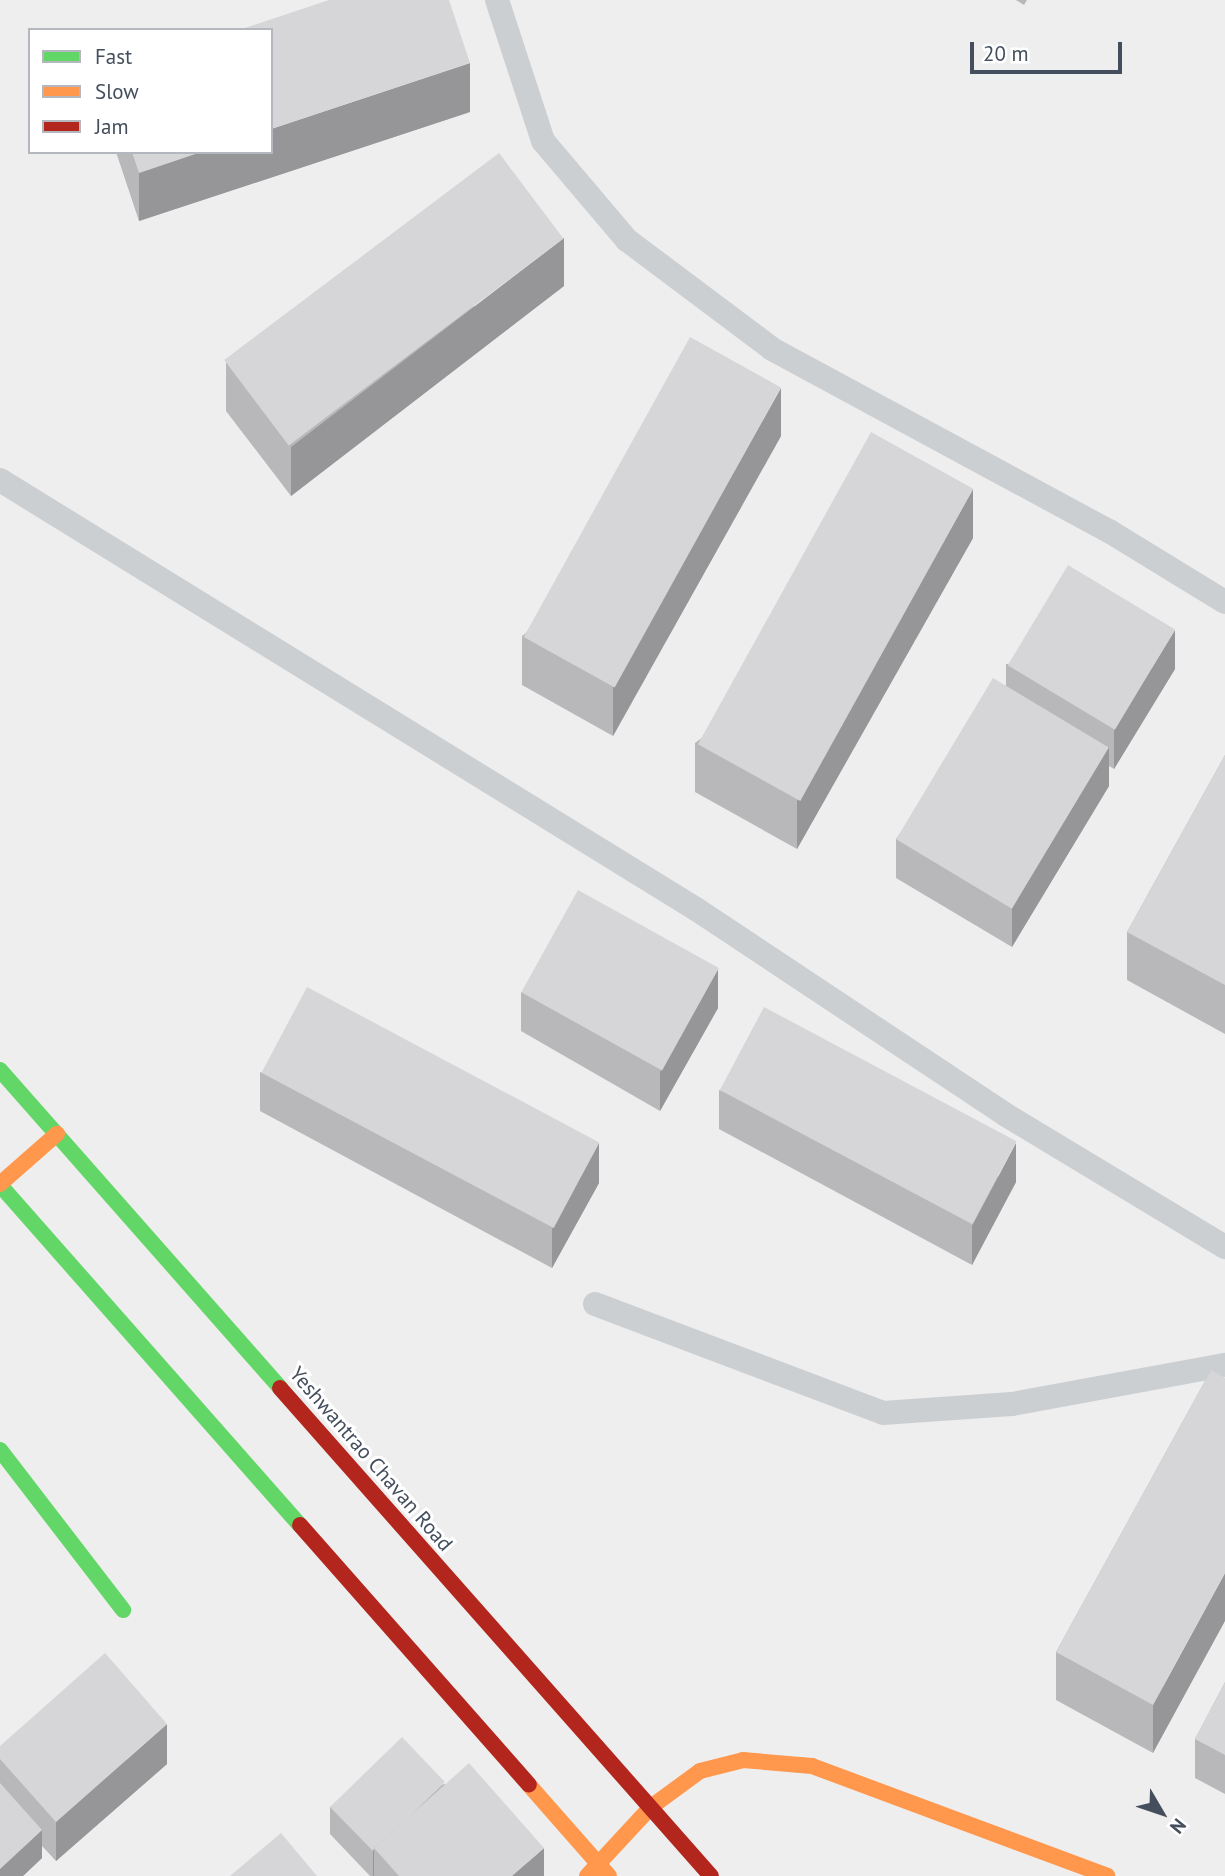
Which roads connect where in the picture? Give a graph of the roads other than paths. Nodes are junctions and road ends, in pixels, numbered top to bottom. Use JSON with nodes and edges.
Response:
{"nodes":[{"id":1,"x":498,"y":0,"type":"edge"},
{"id":2,"x":0,"y":480,"type":"edge"},
{"id":3,"x":1225,"y":602,"type":"edge"},
{"id":4,"x":0,"y":1070,"type":"edge"},
{"id":5,"x":57,"y":1134,"type":"junction"},
{"id":6,"x":0,"y":1185,"type":"edge"},
{"id":7,"x":1225,"y":1247,"type":"edge"},
{"id":8,"x":595,"y":1304,"type":"dead end"},
{"id":9,"x":1225,"y":1365,"type":"edge"},
{"id":10,"x":0,"y":1450,"type":"edge"},
{"id":11,"x":123,"y":1609,"type":"dead end"},
{"id":12,"x":651,"y":1807,"type":"junction"},
{"id":13,"x":598,"y":1872,"type":"edge"},
{"id":14,"x":711,"y":1876,"type":"edge"},
{"id":15,"x":1107,"y":1876,"type":"edge"}],
"edges":[{"from":1,"to":3,"type":"lane"},
{"from":2,"to":7,"type":"lane"},
{"from":4,"to":5,"type":"street","name":"Yeshwantrao Chavan Road"},
{"from":5,"to":6,"type":"street"},
{"from":5,"to":12,"type":"street","name":"Yeshwantrao Chavan Road"},
{"from":6,"to":13,"type":"street"},
{"from":8,"to":9,"type":"lane"},
{"from":10,"to":11,"type":"street"},
{"from":12,"to":13,"type":"street"},
{"from":12,"to":14,"type":"street","name":"Yeshwantrao Chavan Road"},
{"from":12,"to":15,"type":"street"}]}
